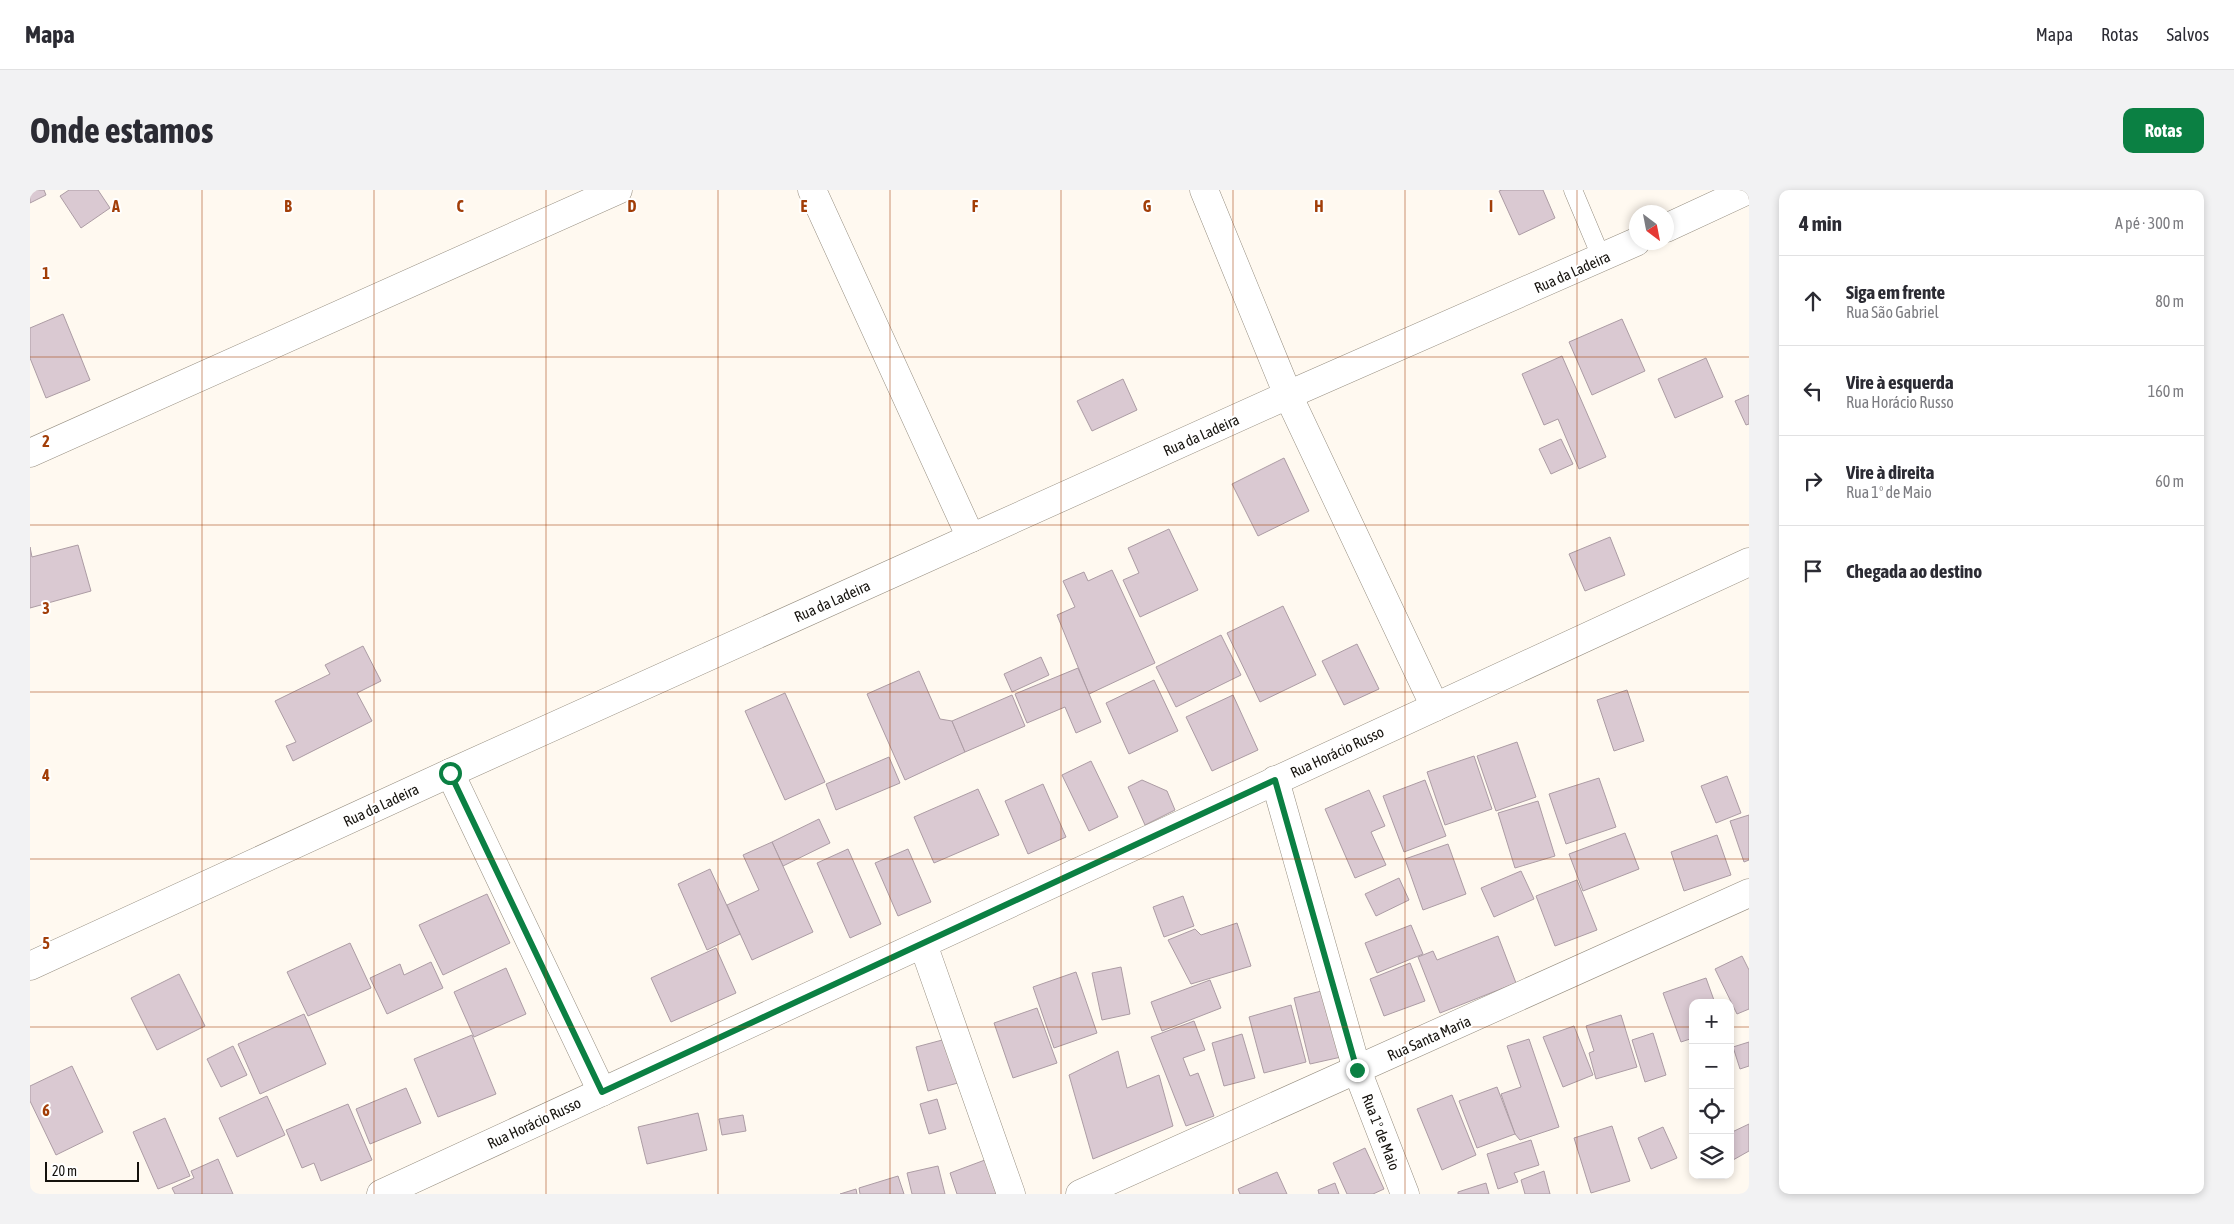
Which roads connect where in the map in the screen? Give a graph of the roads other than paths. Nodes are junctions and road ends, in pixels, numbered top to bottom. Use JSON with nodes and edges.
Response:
{"nodes":[{"id":1,"x":618,"y":190,"type":"edge"},
{"id":2,"x":812,"y":190,"type":"edge"},
{"id":3,"x":1204,"y":190,"type":"edge"},
{"id":4,"x":1573,"y":190,"type":"edge"},
{"id":5,"x":1748,"y":190,"type":"edge"},
{"id":6,"x":1674,"y":224,"type":"edge"},
{"id":7,"x":1629,"y":246,"type":"edge"},
{"id":8,"x":1602,"y":259,"type":"junction"},
{"id":9,"x":1288,"y":395,"type":"junction"},
{"id":10,"x":30,"y":453,"type":"edge"},
{"id":11,"x":971,"y":538,"type":"junction"},
{"id":12,"x":1749,"y":562,"type":"edge"},
{"id":13,"x":1435,"y":706,"type":"junction"},
{"id":14,"x":450,"y":773,"type":"junction"},
{"id":15,"x":1275,"y":780,"type":"junction"},
{"id":16,"x":1749,"y":893,"type":"edge"},
{"id":17,"x":923,"y":944,"type":"junction"},
{"id":18,"x":30,"y":966,"type":"edge"},
{"id":19,"x":1357,"y":1070,"type":"junction"},
{"id":20,"x":602,"y":1092,"type":"junction"},
{"id":21,"x":381,"y":1194,"type":"edge"},
{"id":22,"x":1011,"y":1194,"type":"edge"},
{"id":23,"x":1080,"y":1194,"type":"edge"},
{"id":24,"x":1405,"y":1194,"type":"edge"}],
"edges":[{"from":1,"to":10,"type":"street"},
{"from":2,"to":11,"type":"street"},
{"from":3,"to":9,"type":"street"},
{"from":4,"to":8,"type":"lane"},
{"from":5,"to":6,"type":"street"},
{"from":7,"to":8,"type":"street","name":"Rua da Ladeira"},
{"from":8,"to":9,"type":"street","name":"Rua da Ladeira"},
{"from":9,"to":11,"type":"street","name":"Rua da Ladeira"},
{"from":9,"to":13,"type":"street"},
{"from":11,"to":14,"type":"street","name":"Rua da Ladeira"},
{"from":12,"to":13,"type":"street","name":"Rua Horácio Russo"},
{"from":13,"to":15,"type":"street","name":"Rua Horácio Russo"},
{"from":14,"to":18,"type":"street","name":"Rua da Ladeira"},
{"from":14,"to":20,"type":"street"},
{"from":15,"to":17,"type":"street","name":"Rua Horácio Russo"},
{"from":15,"to":19,"type":"street","name":"Rua 1º de Maio"},
{"from":16,"to":19,"type":"street","name":"Rua Santa Maria"},
{"from":17,"to":20,"type":"street","name":"Rua Horácio Russo"},
{"from":17,"to":22,"type":"street"},
{"from":19,"to":23,"type":"street","name":"Rua Santa Maria"},
{"from":19,"to":24,"type":"street","name":"Rua 1º de Maio"},
{"from":20,"to":21,"type":"street","name":"Rua Horácio Russo"}]}
